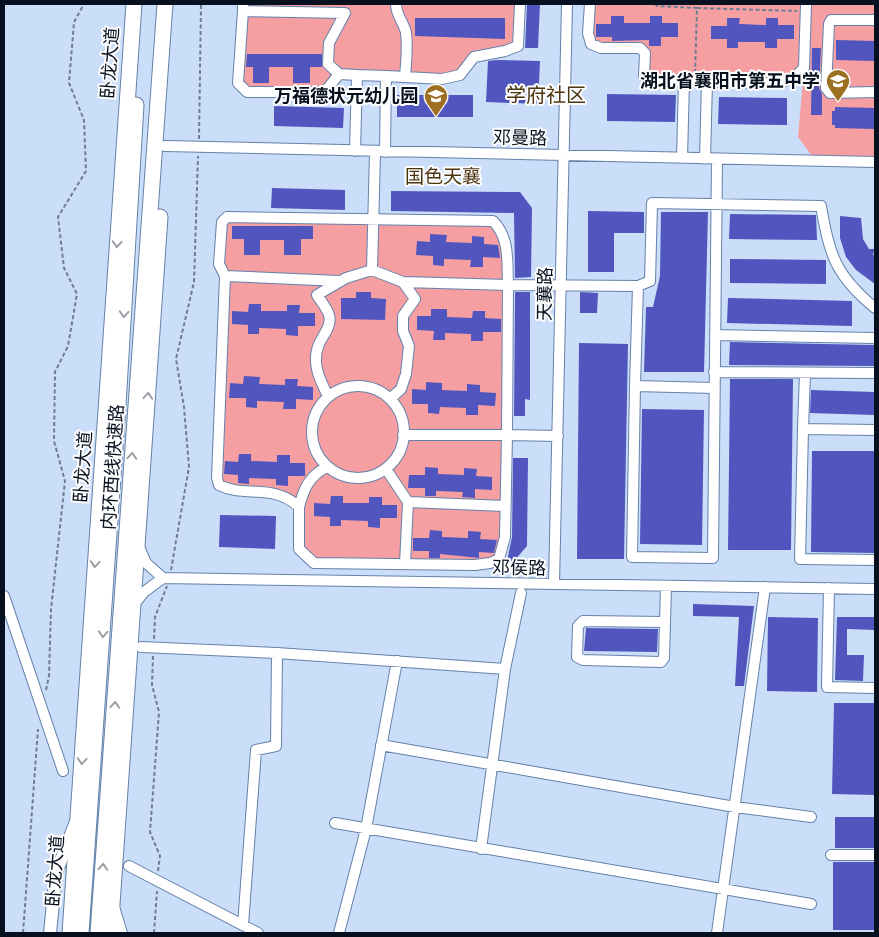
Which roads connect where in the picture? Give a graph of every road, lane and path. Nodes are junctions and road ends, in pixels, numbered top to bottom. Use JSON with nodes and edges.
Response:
{"nodes":[{"id":1,"x":84,"y":4,"type":"edge"},
{"id":2,"x":134,"y":4,"type":"edge"},
{"id":3,"x":139,"y":4,"type":"edge"},
{"id":4,"x":144,"y":4,"type":"edge"},
{"id":5,"x":165,"y":4,"type":"edge"},
{"id":6,"x":169,"y":4,"type":"edge"},
{"id":7,"x":174,"y":4,"type":"edge"},
{"id":8,"x":201,"y":4,"type":"edge"},
{"id":9,"x":396,"y":4,"type":"edge"},
{"id":10,"x":520,"y":4,"type":"edge"},
{"id":11,"x":567,"y":4,"type":"edge"},
{"id":12,"x":590,"y":4,"type":"edge"},
{"id":13,"x":655,"y":4,"type":"edge"},
{"id":14,"x":806,"y":7,"type":"edge"},
{"id":15,"x":243,"y":8,"type":"edge"},
{"id":16,"x":697,"y":8,"type":"junction"},
{"id":17,"x":345,"y":9,"type":"edge"},
{"id":18,"x":875,"y":20,"type":"edge"},
{"id":19,"x":162,"y":61,"type":"junction"},
{"id":20,"x":139,"y":62,"type":"junction"},
{"id":21,"x":339,"y":74,"type":"junction"},
{"id":22,"x":357,"y":75,"type":"junction"},
{"id":23,"x":386,"y":76,"type":"junction"},
{"id":24,"x":405,"y":77,"type":"junction"},
{"id":25,"x":690,"y":81,"type":"junction"},
{"id":26,"x":708,"y":81,"type":"junction"},
{"id":27,"x":875,"y":92,"type":"edge"},
{"id":28,"x":165,"y":146,"type":"junction"},
{"id":29,"x":199,"y":148,"type":"junction"},
{"id":30,"x":355,"y":151,"type":"junction"},
{"id":31,"x":380,"y":152,"type":"junction"},
{"id":32,"x":564,"y":156,"type":"junction"},
{"id":33,"x":682,"y":158,"type":"junction"},
{"id":34,"x":706,"y":159,"type":"junction"},
{"id":35,"x":717,"y":159,"type":"junction"},
{"id":36,"x":875,"y":162,"type":"edge"},
{"id":37,"x":716,"y":203,"type":"junction"},
{"id":38,"x":374,"y":218,"type":"junction"},
{"id":39,"x":372,"y":270,"type":"junction"},
{"id":40,"x":225,"y":276,"type":"junction"},
{"id":41,"x":340,"y":281,"type":"junction"},
{"id":42,"x":403,"y":282,"type":"junction"},
{"id":43,"x":561,"y":284,"type":"junction"},
{"id":44,"x":508,"y":285,"type":"junction"},
{"id":45,"x":638,"y":286,"type":"junction"},
{"id":46,"x":875,"y":308,"type":"edge"},
{"id":47,"x":715,"y":334,"type":"junction"},
{"id":48,"x":875,"y":338,"type":"edge"},
{"id":49,"x":714,"y":372,"type":"junction"},
{"id":50,"x":805,"y":373,"type":"junction"},
{"id":51,"x":875,"y":373,"type":"edge"},
{"id":52,"x":635,"y":386,"type":"junction"},
{"id":53,"x":714,"y":388,"type":"junction"},
{"id":54,"x":328,"y":396,"type":"junction"},
{"id":55,"x":390,"y":399,"type":"junction"},
{"id":56,"x":803,"y":429,"type":"junction"},
{"id":57,"x":875,"y":430,"type":"edge"},
{"id":58,"x":403,"y":435,"type":"junction"},
{"id":59,"x":507,"y":435,"type":"junction"},
{"id":60,"x":558,"y":436,"type":"junction"},
{"id":61,"x":327,"y":467,"type":"junction"},
{"id":62,"x":386,"y":469,"type":"junction"},
{"id":63,"x":408,"y":502,"type":"junction"},
{"id":64,"x":299,"y":506,"type":"junction"},
{"id":65,"x":505,"y":506,"type":"junction"},
{"id":66,"x":137,"y":543,"type":"junction"},
{"id":67,"x":875,"y":560,"type":"edge"},
{"id":68,"x":405,"y":564,"type":"junction"},
{"id":69,"x":166,"y":578,"type":"junction"},
{"id":70,"x":554,"y":584,"type":"junction"},
{"id":71,"x":666,"y":586,"type":"junction"},
{"id":72,"x":765,"y":587,"type":"junction"},
{"id":73,"x":829,"y":588,"type":"junction"},
{"id":74,"x":875,"y":589,"type":"edge"},
{"id":75,"x":521,"y":593,"type":"dead end"},
{"id":76,"x":4,"y":596,"type":"edge"},
{"id":77,"x":134,"y":606,"type":"junction"},
{"id":78,"x":665,"y":622,"type":"junction"},
{"id":79,"x":141,"y":647,"type":"dead end"},
{"id":80,"x":154,"y":648,"type":"junction"},
{"id":81,"x":277,"y":653,"type":"junction"},
{"id":82,"x":397,"y":661,"type":"junction"},
{"id":83,"x":505,"y":669,"type":"junction"},
{"id":84,"x":875,"y":688,"type":"edge"},
{"id":85,"x":42,"y":709,"type":"junction"},
{"id":86,"x":38,"y":728,"type":"dead end"},
{"id":87,"x":382,"y":745,"type":"junction"},
{"id":88,"x":494,"y":766,"type":"junction"},
{"id":89,"x":63,"y":771,"type":"dead end"},
{"id":90,"x":734,"y":806,"type":"junction"},
{"id":91,"x":78,"y":817,"type":"junction"},
{"id":92,"x":811,"y":817,"type":"dead end"},
{"id":93,"x":335,"y":823,"type":"dead end"},
{"id":94,"x":366,"y":830,"type":"junction"},
{"id":95,"x":481,"y":849,"type":"junction"},
{"id":96,"x":831,"y":855,"type":"dead end"},
{"id":97,"x":875,"y":855,"type":"edge"},
{"id":98,"x":129,"y":866,"type":"dead end"},
{"id":99,"x":158,"y":881,"type":"junction"},
{"id":100,"x":723,"y":889,"type":"junction"},
{"id":101,"x":106,"y":900,"type":"junction"},
{"id":102,"x":812,"y":904,"type":"dead end"},
{"id":103,"x":243,"y":926,"type":"junction"},
{"id":104,"x":23,"y":933,"type":"edge"},
{"id":105,"x":50,"y":933,"type":"edge"},
{"id":106,"x":70,"y":933,"type":"edge"},
{"id":107,"x":81,"y":933,"type":"edge"},
{"id":108,"x":99,"y":933,"type":"edge"},
{"id":109,"x":110,"y":933,"type":"edge"},
{"id":110,"x":121,"y":933,"type":"edge"},
{"id":111,"x":154,"y":933,"type":"edge"},
{"id":112,"x":258,"y":933,"type":"edge"},
{"id":113,"x":339,"y":933,"type":"edge"},
{"id":114,"x":717,"y":933,"type":"edge"}],
"edges":[{"from":1,"to":85,"type":"path"},
{"from":2,"to":91,"type":"highway","name":"卧龙大道","one_way":true},
{"from":3,"to":20,"type":"highway"},
{"from":4,"to":20,"type":"highway","name":"内环西线快速路"},
{"from":5,"to":19,"type":"highway","name":"内环西线快速路"},
{"from":6,"to":19,"type":"highway"},
{"from":7,"to":28,"type":"highway"},
{"from":8,"to":29,"type":"path"},
{"from":9,"to":24,"type":"street"},
{"from":10,"to":24,"type":"street"},
{"from":11,"to":32,"type":"street","name":"天襄路"},
{"from":12,"to":25,"type":"street"},
{"from":13,"to":16,"type":"path"},
{"from":14,"to":16,"type":"path"},
{"from":14,"to":26,"type":"street"},
{"from":15,"to":17,"type":"street"},
{"from":15,"to":21,"type":"street"},
{"from":16,"to":25,"type":"path"},
{"from":17,"to":21,"type":"street"},
{"from":18,"to":27,"type":"street"},
{"from":101,"to":19,"type":"highway","name":"内环西线快速路","one_way":true},
{"from":20,"to":107,"type":"highway","name":"内环西线快速路","one_way":true},
{"from":21,"to":22,"type":"street"},
{"from":22,"to":23,"type":"street"},
{"from":22,"to":30,"type":"street"},
{"from":23,"to":24,"type":"street"},
{"from":23,"to":31,"type":"street"},
{"from":25,"to":26,"type":"street"},
{"from":25,"to":33,"type":"street"},
{"from":26,"to":34,"type":"street"},
{"from":28,"to":29,"type":"street","name":"邓曼路"},
{"from":66,"to":28,"type":"highway","one_way":true},
{"from":29,"to":30,"type":"street","name":"邓曼路"},
{"from":29,"to":69,"type":"path"},
{"from":30,"to":31,"type":"street","name":"邓曼路"},
{"from":31,"to":32,"type":"street","name":"邓曼路"},
{"from":31,"to":38,"type":"street"},
{"from":32,"to":33,"type":"street","name":"邓曼路"},
{"from":32,"to":43,"type":"street","name":"天襄路"},
{"from":33,"to":34,"type":"street","name":"邓曼路"},
{"from":34,"to":35,"type":"street","name":"邓曼路"},
{"from":35,"to":36,"type":"street","name":"邓曼路"},
{"from":35,"to":37,"type":"street"},
{"from":37,"to":45,"type":"street"},
{"from":37,"to":46,"type":"street"},
{"from":37,"to":47,"type":"street"},
{"from":38,"to":39,"type":"street"},
{"from":38,"to":40,"type":"street"},
{"from":38,"to":44,"type":"street"},
{"from":39,"to":41,"type":"street"},
{"from":39,"to":42,"type":"street"},
{"from":40,"to":41,"type":"street"},
{"from":40,"to":64,"type":"street"},
{"from":41,"to":54,"type":"street"},
{"from":42,"to":44,"type":"street"},
{"from":42,"to":55,"type":"street"},
{"from":43,"to":44,"type":"street"},
{"from":43,"to":45,"type":"street"},
{"from":43,"to":60,"type":"street","name":"天襄路"},
{"from":44,"to":59,"type":"street"},
{"from":45,"to":52,"type":"street"},
{"from":47,"to":48,"type":"street"},
{"from":47,"to":49,"type":"street"},
{"from":49,"to":50,"type":"street"},
{"from":49,"to":53,"type":"street"},
{"from":50,"to":51,"type":"street"},
{"from":50,"to":56,"type":"street"},
{"from":52,"to":53,"type":"street"},
{"from":52,"to":53,"type":"street"},
{"from":54,"to":55,"type":"street"},
{"from":54,"to":61,"type":"street"},
{"from":55,"to":58,"type":"street"},
{"from":56,"to":57,"type":"street"},
{"from":56,"to":67,"type":"street"},
{"from":58,"to":59,"type":"street"},
{"from":58,"to":62,"type":"street"},
{"from":59,"to":60,"type":"street"},
{"from":59,"to":65,"type":"street"},
{"from":60,"to":70,"type":"street","name":"天襄路"},
{"from":61,"to":62,"type":"street"},
{"from":61,"to":64,"type":"street"},
{"from":62,"to":63,"type":"street"},
{"from":63,"to":65,"type":"street"},
{"from":63,"to":68,"type":"street"},
{"from":64,"to":68,"type":"street"},
{"from":65,"to":68,"type":"street"},
{"from":66,"to":69,"type":"street"},
{"from":66,"to":77,"type":"highway"},
{"from":69,"to":70,"type":"street","name":"邓侯路"},
{"from":69,"to":77,"type":"street"},
{"from":69,"to":80,"type":"path"},
{"from":70,"to":71,"type":"street","name":"邓侯路"},
{"from":71,"to":72,"type":"street","name":"邓侯路"},
{"from":71,"to":78,"type":"street"},
{"from":72,"to":73,"type":"street","name":"邓侯路"},
{"from":72,"to":90,"type":"street"},
{"from":73,"to":74,"type":"street","name":"邓侯路"},
{"from":73,"to":84,"type":"street"},
{"from":75,"to":83,"type":"street"},
{"from":76,"to":85,"type":"street"},
{"from":77,"to":101,"type":"highway"},
{"from":78,"to":78,"type":"street"},
{"from":79,"to":80,"type":"street"},
{"from":80,"to":81,"type":"street"},
{"from":80,"to":99,"type":"path"},
{"from":81,"to":82,"type":"street"},
{"from":81,"to":103,"type":"street"},
{"from":82,"to":83,"type":"street"},
{"from":82,"to":87,"type":"street"},
{"from":83,"to":88,"type":"street"},
{"from":85,"to":89,"type":"street"},
{"from":86,"to":104,"type":"path"},
{"from":87,"to":88,"type":"street"},
{"from":87,"to":94,"type":"street"},
{"from":88,"to":90,"type":"street"},
{"from":88,"to":95,"type":"street"},
{"from":90,"to":92,"type":"street"},
{"from":90,"to":100,"type":"street"},
{"from":91,"to":105,"type":"main road"},
{"from":91,"to":106,"type":"highway","name":"卧龙大道"},
{"from":93,"to":94,"type":"street"},
{"from":94,"to":95,"type":"street"},
{"from":94,"to":113,"type":"street"},
{"from":95,"to":100,"type":"street"},
{"from":96,"to":97,"type":"street"},
{"from":98,"to":99,"type":"street"},
{"from":99,"to":103,"type":"street"},
{"from":99,"to":111,"type":"path"},
{"from":100,"to":102,"type":"street"},
{"from":100,"to":114,"type":"street"},
{"from":101,"to":108,"type":"highway","name":"内环西线快速路"},
{"from":101,"to":109,"type":"highway"},
{"from":101,"to":110,"type":"main road"},
{"from":103,"to":112,"type":"street"}]}
